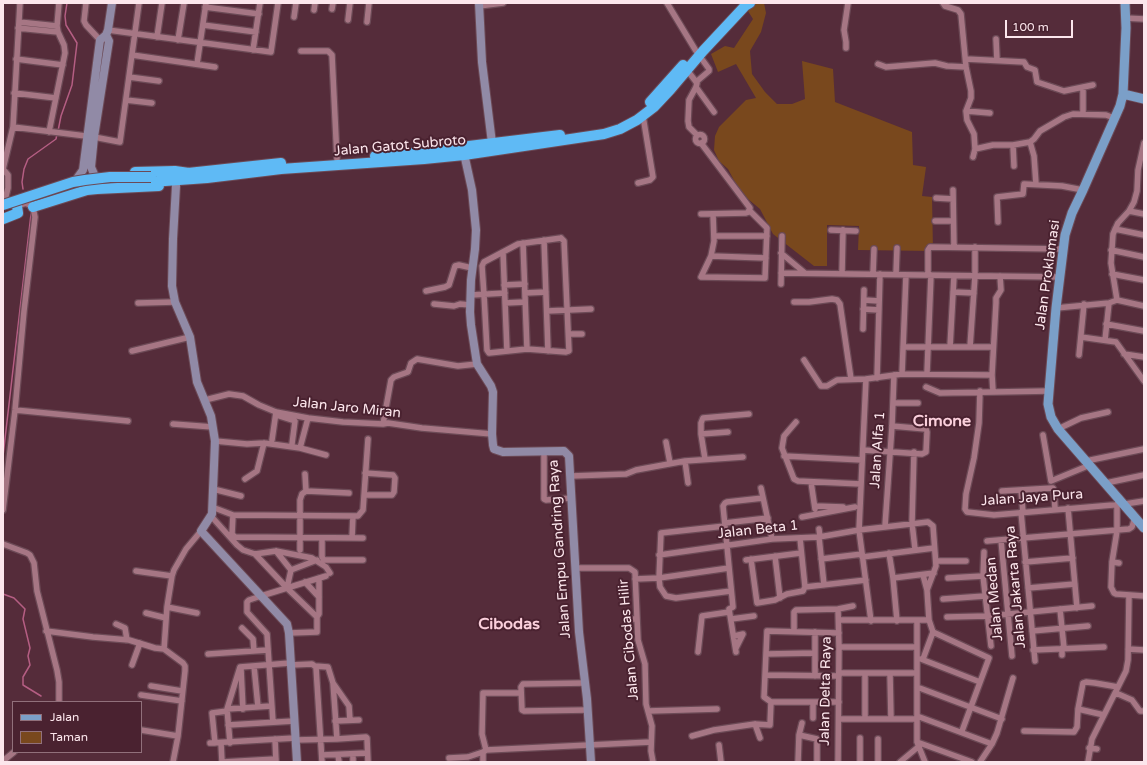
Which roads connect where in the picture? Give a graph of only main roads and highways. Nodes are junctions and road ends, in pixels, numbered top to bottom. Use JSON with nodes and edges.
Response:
{"nodes":[{"id":1,"x":740,"y":3,"type":"edge"},
{"id":2,"x":750,"y":3,"type":"edge"},
{"id":3,"x":1125,"y":3,"type":"edge"},
{"id":4,"x":697,"y":54,"type":"junction"},
{"id":5,"x":688,"y":66,"type":"junction"},
{"id":6,"x":1124,"y":94,"type":"junction"},
{"id":7,"x":1144,"y":99,"type":"edge"},
{"id":8,"x":604,"y":131,"type":"junction"},
{"id":9,"x":463,"y":151,"type":"junction"},
{"id":10,"x":189,"y":177,"type":"junction"},
{"id":11,"x":31,"y":193,"type":"junction"},
{"id":12,"x":4,"y":203,"type":"edge"},
{"id":13,"x":25,"y":205,"type":"junction"},
{"id":14,"x":3,"y":218,"type":"edge"},
{"id":15,"x":1144,"y":528,"type":"edge"}],
"edges":[{"from":1,"to":4,"type":"highway","name":"Jalan Gatot Subroto"},
{"from":2,"to":4,"type":"highway","name":"Jalan Gatot Subroto"},
{"from":3,"to":6,"type":"main road","name":"Jalan Proklamasi"},
{"from":4,"to":5,"type":"highway","name":"Jalan Gatot Subroto"},
{"from":5,"to":8,"type":"highway","name":"Jalan Gatot Subroto"},
{"from":5,"to":8,"type":"highway","name":"Jalan Gatot Subroto"},
{"from":6,"to":7,"type":"main road"},
{"from":6,"to":15,"type":"main road","name":"Jalan Proklamasi"},
{"from":8,"to":9,"type":"highway","name":"Jalan Gatot Subroto"},
{"from":8,"to":9,"type":"highway","name":"Jalan Gatot Subroto"},
{"from":9,"to":10,"type":"highway","name":"Jalan Gatot Subroto"},
{"from":9,"to":10,"type":"highway","name":"Jalan Gatot Subroto"},
{"from":10,"to":11,"type":"highway"},
{"from":10,"to":12,"type":"highway","name":"Jalan Gatot Subroto"},
{"from":10,"to":13,"type":"highway"},
{"from":11,"to":12,"type":"highway"},
{"from":11,"to":13,"type":"highway"},
{"from":13,"to":14,"type":"highway"}]}
